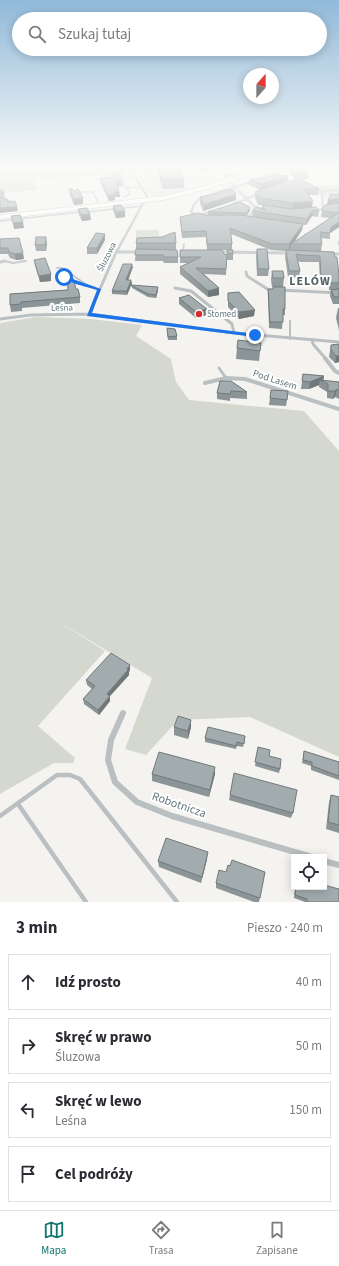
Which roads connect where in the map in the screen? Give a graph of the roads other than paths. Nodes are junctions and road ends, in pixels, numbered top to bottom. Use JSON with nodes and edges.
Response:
{"nodes":[{"id":1,"x":54,"y":208,"type":"edge"},
{"id":2,"x":109,"y":208,"type":"edge"},
{"id":3,"x":142,"y":208,"type":"edge"},
{"id":4,"x":192,"y":208,"type":"edge"},
{"id":5,"x":254,"y":208,"type":"edge"},
{"id":6,"x":264,"y":208,"type":"edge"},
{"id":7,"x":330,"y":208,"type":"edge"},
{"id":8,"x":219,"y":209,"type":"edge"},
{"id":9,"x":271,"y":209,"type":"edge"},
{"id":10,"x":323,"y":209,"type":"joint"},
{"id":11,"x":310,"y":210,"type":"edge"},
{"id":12,"x":197,"y":216,"type":"junction"},
{"id":13,"x":0,"y":217,"type":"edge"},
{"id":14,"x":204,"y":218,"type":"edge"},
{"id":15,"x":240,"y":218,"type":"edge"},
{"id":16,"x":248,"y":219,"type":"junction"},
{"id":17,"x":255,"y":220,"type":"edge"},
{"id":18,"x":0,"y":221,"type":"edge"},
{"id":19,"x":184,"y":244,"type":"dead end"},
{"id":20,"x":116,"y":252,"type":"junction"},
{"id":21,"x":146,"y":252,"type":"edge"},
{"id":22,"x":176,"y":252,"type":"edge"},
{"id":23,"x":183,"y":252,"type":"junction"},
{"id":24,"x":190,"y":252,"type":"edge"},
{"id":25,"x":217,"y":252,"type":"edge"},
{"id":26,"x":294,"y":253,"type":"edge"},
{"id":27,"x":324,"y":254,"type":"edge"},
{"id":28,"x":339,"y":254,"type":"edge"},
{"id":29,"x":5,"y":261,"type":"joint"},
{"id":30,"x":26,"y":261,"type":"dead end"},
{"id":31,"x":0,"y":262,"type":"edge"},
{"id":32,"x":57,"y":268,"type":"dead end"},
{"id":33,"x":246,"y":272,"type":"dead end"},
{"id":34,"x":59,"y":276,"type":"dead end"},
{"id":35,"x":175,"y":288,"type":"dead end"},
{"id":36,"x":100,"y":290,"type":"junction"},
{"id":37,"x":339,"y":293,"type":"edge"},
{"id":38,"x":89,"y":314,"type":"junction"},
{"id":39,"x":0,"y":319,"type":"edge"},
{"id":40,"x":290,"y":321,"type":"dead end"},
{"id":41,"x":234,"y":333,"type":"junction"},
{"id":42,"x":290,"y":338,"type":"junction"},
{"id":43,"x":312,"y":340,"type":"junction"},
{"id":44,"x":339,"y":342,"type":"edge"},
{"id":45,"x":219,"y":368,"type":"dead end"},
{"id":46,"x":339,"y":374,"type":"edge"},
{"id":47,"x":226,"y":378,"type":"junction"},
{"id":48,"x":205,"y":383,"type":"dead end"},
{"id":49,"x":339,"y":410,"type":"edge"},
{"id":50,"x":123,"y":713,"type":"dead end"},
{"id":51,"x":18,"y":804,"type":"junction"},
{"id":52,"x":0,"y":816,"type":"edge"},
{"id":53,"x":302,"y":854,"type":"edge"},
{"id":54,"x":327,"y":862,"type":"edge"},
{"id":55,"x":339,"y":865,"type":"edge"},
{"id":56,"x":86,"y":902,"type":"edge"},
{"id":57,"x":176,"y":902,"type":"edge"}],
"edges":[{"from":1,"to":13,"type":"street"},
{"from":2,"to":18,"type":"lane"},
{"from":3,"to":20,"type":"street","name":"Śluzowa"},
{"from":4,"to":12,"type":"street"},
{"from":5,"to":16,"type":"street"},
{"from":6,"to":9,"type":"street"},
{"from":7,"to":10,"type":"street"},
{"from":8,"to":12,"type":"street"},
{"from":10,"to":11,"type":"street"},
{"from":12,"to":14,"type":"street"},
{"from":15,"to":16,"type":"street"},
{"from":16,"to":17,"type":"street"},
{"from":19,"to":23,"type":"lane"},
{"from":20,"to":21,"type":"street"},
{"from":20,"to":36,"type":"street","name":"Śluzowa"},
{"from":22,"to":23,"type":"street"},
{"from":23,"to":24,"type":"street"},
{"from":25,"to":26,"type":"street"},
{"from":27,"to":28,"type":"street"},
{"from":29,"to":30,"type":"lane"},
{"from":29,"to":31,"type":"street"},
{"from":32,"to":36,"type":"lane"},
{"from":33,"to":37,"type":"street"},
{"from":34,"to":36,"type":"lane"},
{"from":35,"to":41,"type":"street"},
{"from":36,"to":38,"type":"street","name":"Śluzowa"},
{"from":38,"to":39,"type":"street","name":"Leśna"},
{"from":38,"to":41,"type":"street","name":"Leśna"},
{"from":40,"to":42,"type":"lane"},
{"from":41,"to":42,"type":"street","name":"Leśna"},
{"from":42,"to":43,"type":"street","name":"Leśna"},
{"from":43,"to":44,"type":"street","name":"Leśna"},
{"from":43,"to":46,"type":"street"},
{"from":45,"to":47,"type":"lane"},
{"from":47,"to":48,"type":"street","name":"Pod Lasem"},
{"from":47,"to":49,"type":"street","name":"Pod Lasem"},
{"from":50,"to":53,"type":"street","name":"Robotnicza"},
{"from":51,"to":52,"type":"lane"},
{"from":51,"to":56,"type":"lane"},
{"from":51,"to":57,"type":"lane"},
{"from":54,"to":55,"type":"street"}]}
